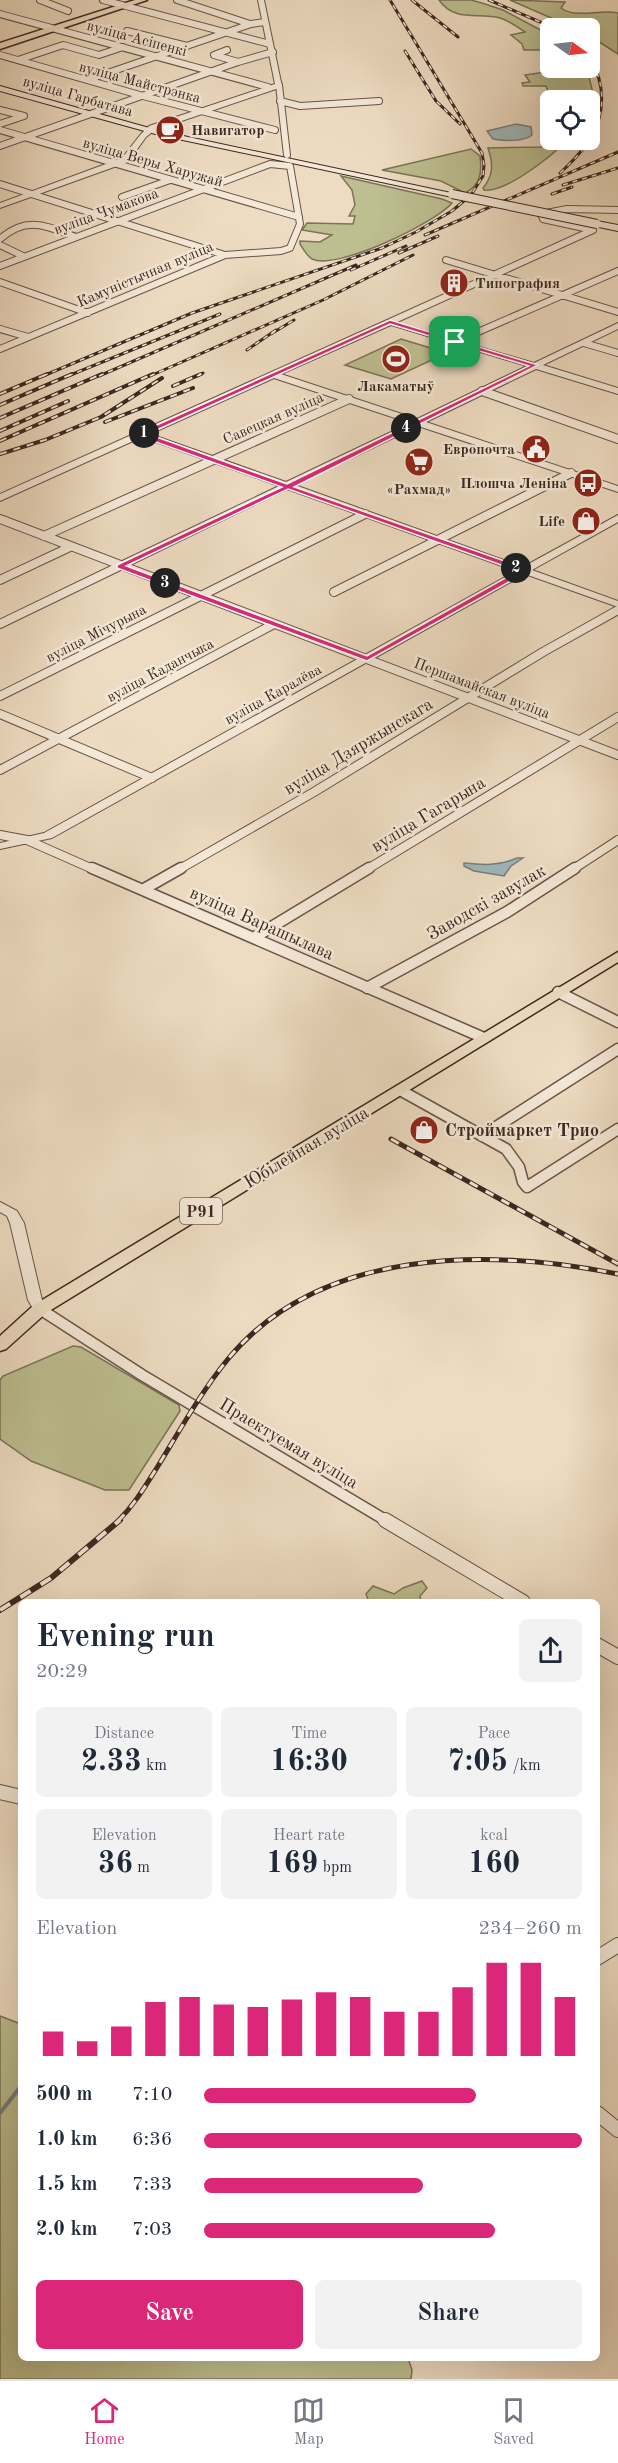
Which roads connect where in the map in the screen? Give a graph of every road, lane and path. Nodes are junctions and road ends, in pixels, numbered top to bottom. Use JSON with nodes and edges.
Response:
{"nodes":[{"id":1,"x":40,"y":0,"type":"edge"},
{"id":2,"x":103,"y":0,"type":"edge"},
{"id":3,"x":143,"y":0,"type":"edge"},
{"id":4,"x":177,"y":0,"type":"edge"},
{"id":5,"x":261,"y":0,"type":"edge"},
{"id":6,"x":124,"y":6,"type":"junction"},
{"id":7,"x":68,"y":11,"type":"dead end"},
{"id":8,"x":0,"y":14,"type":"edge"},
{"id":9,"x":265,"y":22,"type":"junction"},
{"id":10,"x":251,"y":24,"type":"junction"},
{"id":11,"x":54,"y":28,"type":"junction"},
{"id":12,"x":127,"y":31,"type":"dead end"},
{"id":13,"x":224,"y":33,"type":"junction"},
{"id":14,"x":270,"y":44,"type":"junction"},
{"id":15,"x":0,"y":46,"type":"edge"},
{"id":16,"x":187,"y":46,"type":"junction"},
{"id":17,"x":123,"y":47,"type":"junction"},
{"id":18,"x":227,"y":50,"type":"dead end"},
{"id":19,"x":273,"y":52,"type":"junction"},
{"id":20,"x":0,"y":55,"type":"edge"},
{"id":21,"x":157,"y":56,"type":"junction"},
{"id":22,"x":18,"y":60,"type":"junction"},
{"id":23,"x":238,"y":62,"type":"junction"},
{"id":24,"x":212,"y":71,"type":"junction"},
{"id":25,"x":87,"y":80,"type":"junction"},
{"id":26,"x":279,"y":85,"type":"junction"},
{"id":27,"x":268,"y":87,"type":"junction"},
{"id":28,"x":0,"y":88,"type":"edge"},
{"id":29,"x":143,"y":96,"type":"junction"},
{"id":30,"x":280,"y":101,"type":"junction"},
{"id":31,"x":379,"y":101,"type":"dead end"},
{"id":32,"x":0,"y":110,"type":"edge"},
{"id":33,"x":200,"y":111,"type":"junction"},
{"id":34,"x":91,"y":115,"type":"junction"},
{"id":35,"x":0,"y":124,"type":"edge"},
{"id":36,"x":0,"y":130,"type":"edge"},
{"id":37,"x":148,"y":130,"type":"junction"},
{"id":38,"x":275,"y":130,"type":"dead end"},
{"id":39,"x":25,"y":138,"type":"junction"},
{"id":40,"x":0,"y":146,"type":"edge"},
{"id":41,"x":287,"y":154,"type":"dead end"},
{"id":42,"x":117,"y":164,"type":"junction"},
{"id":43,"x":170,"y":180,"type":"junction"},
{"id":44,"x":0,"y":184,"type":"edge"},
{"id":45,"x":205,"y":189,"type":"junction"},
{"id":46,"x":32,"y":194,"type":"junction"},
{"id":47,"x":122,"y":197,"type":"dead end"},
{"id":48,"x":0,"y":206,"type":"edge"},
{"id":49,"x":618,"y":210,"type":"edge"},
{"id":50,"x":299,"y":218,"type":"junction"},
{"id":51,"x":118,"y":222,"type":"junction"},
{"id":52,"x":618,"y":228,"type":"edge"},
{"id":53,"x":76,"y":237,"type":"junction"},
{"id":54,"x":0,"y":240,"type":"edge"},
{"id":55,"x":0,"y":245,"type":"edge"},
{"id":56,"x":225,"y":255,"type":"junction"},
{"id":57,"x":23,"y":256,"type":"junction"},
{"id":58,"x":446,"y":260,"type":"dead end"},
{"id":59,"x":0,"y":266,"type":"edge"},
{"id":60,"x":618,"y":271,"type":"edge"},
{"id":61,"x":495,"y":274,"type":"junction"},
{"id":62,"x":0,"y":282,"type":"edge"},
{"id":63,"x":562,"y":295,"type":"junction"},
{"id":64,"x":618,"y":312,"type":"edge"},
{"id":65,"x":88,"y":313,"type":"junction"},
{"id":66,"x":390,"y":322,"type":"junction"},
{"id":67,"x":618,"y":326,"type":"edge"},
{"id":68,"x":0,"y":328,"type":"edge"},
{"id":69,"x":28,"y":337,"type":"junction"},
{"id":70,"x":455,"y":342,"type":"junction"},
{"id":71,"x":584,"y":343,"type":"junction"},
{"id":72,"x":0,"y":349,"type":"edge"},
{"id":73,"x":618,"y":353,"type":"edge"},
{"id":74,"x":535,"y":365,"type":"junction"},
{"id":75,"x":274,"y":375,"type":"junction"},
{"id":76,"x":482,"y":391,"type":"junction"},
{"id":77,"x":618,"y":391,"type":"edge"},
{"id":78,"x":349,"y":399,"type":"junction"},
{"id":79,"x":418,"y":422,"type":"junction"},
{"id":80,"x":142,"y":434,"type":"junction"},
{"id":81,"x":618,"y":439,"type":"edge"},
{"id":82,"x":213,"y":459,"type":"junction"},
{"id":83,"x":571,"y":473,"type":"junction"},
{"id":84,"x":288,"y":487,"type":"junction"},
{"id":85,"x":618,"y":489,"type":"edge"},
{"id":86,"x":0,"y":498,"type":"edge"},
{"id":87,"x":364,"y":514,"type":"junction"},
{"id":88,"x":618,"y":518,"type":"edge"},
{"id":89,"x":0,"y":519,"type":"edge"},
{"id":90,"x":45,"y":536,"type":"junction"},
{"id":91,"x":435,"y":539,"type":"junction"},
{"id":92,"x":70,"y":547,"type":"junction"},
{"id":93,"x":120,"y":567,"type":"junction"},
{"id":94,"x":524,"y":571,"type":"junction"},
{"id":95,"x":0,"y":580,"type":"edge"},
{"id":96,"x":334,"y":592,"type":"dead end"},
{"id":97,"x":199,"y":596,"type":"junction"},
{"id":98,"x":618,"y":604,"type":"edge"},
{"id":99,"x":618,"y":610,"type":"edge"},
{"id":100,"x":0,"y":624,"type":"edge"},
{"id":101,"x":274,"y":624,"type":"junction"},
{"id":102,"x":367,"y":658,"type":"junction"},
{"id":103,"x":0,"y":696,"type":"edge"},
{"id":104,"x":470,"y":698,"type":"junction"},
{"id":105,"x":0,"y":714,"type":"edge"},
{"id":106,"x":618,"y":717,"type":"edge"},
{"id":107,"x":58,"y":739,"type":"junction"},
{"id":108,"x":581,"y":741,"type":"junction"},
{"id":109,"x":618,"y":755,"type":"edge"},
{"id":110,"x":0,"y":770,"type":"edge"},
{"id":111,"x":152,"y":778,"type":"junction"},
{"id":112,"x":0,"y":835,"type":"edge"},
{"id":113,"x":27,"y":840,"type":"junction"},
{"id":114,"x":618,"y":840,"type":"edge"},
{"id":115,"x":0,"y":846,"type":"edge"},
{"id":116,"x":144,"y":889,"type":"junction"},
{"id":117,"x":255,"y":938,"type":"junction"},
{"id":118,"x":618,"y":956,"type":"edge"},
{"id":119,"x":368,"y":988,"type":"junction"},
{"id":120,"x":558,"y":992,"type":"junction"},
{"id":121,"x":618,"y":1022,"type":"edge"},
{"id":122,"x":484,"y":1038,"type":"junction"},
{"id":123,"x":618,"y":1049,"type":"edge"},
{"id":124,"x":400,"y":1090,"type":"junction"},
{"id":125,"x":618,"y":1129,"type":"edge"},
{"id":126,"x":482,"y":1136,"type":"junction"},
{"id":127,"x":0,"y":1206,"type":"edge"},
{"id":128,"x":40,"y":1309,"type":"junction"},
{"id":129,"x":0,"y":1345,"type":"edge"},
{"id":130,"x":518,"y":1599,"type":"edge"},
{"id":131,"x":600,"y":1647,"type":"edge"},
{"id":132,"x":618,"y":1657,"type":"edge"},
{"id":133,"x":0,"y":1792,"type":"edge"},
{"id":134,"x":18,"y":1796,"type":"edge"},
{"id":135,"x":618,"y":1945,"type":"edge"},
{"id":136,"x":600,"y":1956,"type":"edge"},
{"id":137,"x":600,"y":2115,"type":"edge"},
{"id":138,"x":618,"y":2130,"type":"edge"}],
"edges":[{"from":1,"to":7,"type":"street"},
{"from":2,"to":6,"type":"street"},
{"from":3,"to":6,"type":"main road"},
{"from":4,"to":10,"type":"street"},
{"from":5,"to":9,"type":"street"},
{"from":6,"to":11,"type":"main road"},
{"from":6,"to":13,"type":"street"},
{"from":8,"to":11,"type":"street","name":"вуліца Асіпенкі"},
{"from":9,"to":10,"type":"street"},
{"from":9,"to":14,"type":"street"},
{"from":10,"to":13,"type":"street"},
{"from":11,"to":15,"type":"main road"},
{"from":11,"to":17,"type":"street","name":"вуліца Асіпенкі"},
{"from":12,"to":16,"type":"street"},
{"from":13,"to":14,"type":"street"},
{"from":13,"to":16,"type":"street"},
{"from":14,"to":19,"type":"street"},
{"from":16,"to":21,"type":"street"},
{"from":17,"to":21,"type":"street","name":"вуліца Асіпенкі"},
{"from":17,"to":22,"type":"street"},
{"from":18,"to":23,"type":"street"},
{"from":19,"to":23,"type":"street"},
{"from":19,"to":26,"type":"street"},
{"from":20,"to":22,"type":"street","name":"вуліца Майстрэнка"},
{"from":21,"to":24,"type":"street","name":"вуліца Асіпенкі"},
{"from":21,"to":25,"type":"street"},
{"from":22,"to":25,"type":"street","name":"вуліца Майстрэнка"},
{"from":23,"to":24,"type":"street"},
{"from":24,"to":27,"type":"street","name":"вуліца Асіпенкі"},
{"from":24,"to":29,"type":"street"},
{"from":25,"to":29,"type":"street","name":"вуліца Майстрэнка"},
{"from":26,"to":27,"type":"street"},
{"from":26,"to":30,"type":"street"},
{"from":27,"to":33,"type":"street"},
{"from":28,"to":34,"type":"main road","name":"вуліца Гарбатава"},
{"from":29,"to":33,"type":"street","name":"вуліца Майстрэнка"},
{"from":29,"to":34,"type":"street"},
{"from":30,"to":31,"type":"street"},
{"from":30,"to":41,"type":"street"},
{"from":32,"to":35,"type":"street"},
{"from":33,"to":37,"type":"street"},
{"from":33,"to":38,"type":"street","name":"вуліца Майстрэнка"},
{"from":34,"to":37,"type":"main road","name":"вуліца Гарбатава"},
{"from":34,"to":39,"type":"street"},
{"from":36,"to":39,"type":"street","name":"вуліца Веры Харужай"},
{"from":37,"to":42,"type":"street"},
{"from":37,"to":52,"type":"main road","name":"вуліца Гарбатава","bridge":true},
{"from":39,"to":40,"type":"street"},
{"from":39,"to":42,"type":"street","name":"вуліца Веры Харужай"},
{"from":42,"to":43,"type":"street","name":"вуліца Веры Харужай"},
{"from":42,"to":46,"type":"street"},
{"from":43,"to":45,"type":"street","name":"вуліца Веры Харужай"},
{"from":43,"to":47,"type":"street"},
{"from":44,"to":46,"type":"street"},
{"from":45,"to":50,"type":"street","name":"вуліца Веры Харужай"},
{"from":45,"to":50,"type":"street","name":"вуліца Чумакова"},
{"from":45,"to":51,"type":"street","name":"вуліца Чумакова"},
{"from":46,"to":48,"type":"street"},
{"from":46,"to":51,"type":"street"},
{"from":49,"to":61,"type":"street"},
{"from":50,"to":56,"type":"street","name":"Камуністычная вуліца"},
{"from":51,"to":53,"type":"street","name":"вуліца Чумакова"},
{"from":51,"to":56,"type":"street"},
{"from":53,"to":54,"type":"street"},
{"from":53,"to":57,"type":"street","name":"вуліца Чумакова"},
{"from":55,"to":57,"type":"street"},
{"from":56,"to":65,"type":"street","name":"Камуністычная вуліца"},
{"from":57,"to":59,"type":"street","name":"вуліца Чумакова"},
{"from":58,"to":61,"type":"street"},
{"from":60,"to":63,"type":"street"},
{"from":61,"to":63,"type":"street"},
{"from":61,"to":66,"type":"street"},
{"from":62,"to":65,"type":"street"},
{"from":63,"to":64,"type":"street"},
{"from":63,"to":70,"type":"street"},
{"from":65,"to":69,"type":"street","name":"Камуністычная вуліца"},
{"from":66,"to":70,"type":"street"},
{"from":66,"to":75,"type":"street"},
{"from":67,"to":71,"type":"street"},
{"from":68,"to":69,"type":"street"},
{"from":69,"to":72,"type":"street","name":"Камуністычная вуліца"},
{"from":70,"to":74,"type":"street"},
{"from":71,"to":73,"type":"street"},
{"from":71,"to":74,"type":"street"},
{"from":74,"to":76,"type":"street"},
{"from":74,"to":77,"type":"street"},
{"from":75,"to":78,"type":"street"},
{"from":75,"to":80,"type":"street"},
{"from":76,"to":79,"type":"street"},
{"from":76,"to":81,"type":"street"},
{"from":78,"to":79,"type":"street"},
{"from":78,"to":82,"type":"street","name":"Савецкая вуліца"},
{"from":79,"to":83,"type":"street"},
{"from":79,"to":84,"type":"street"},
{"from":80,"to":82,"type":"street"},
{"from":80,"to":86,"type":"street"},
{"from":82,"to":84,"type":"street"},
{"from":82,"to":90,"type":"street","name":"Савецкая вуліца"},
{"from":83,"to":85,"type":"street"},
{"from":83,"to":91,"type":"street"},
{"from":84,"to":87,"type":"street"},
{"from":84,"to":93,"type":"street"},
{"from":87,"to":91,"type":"street"},
{"from":87,"to":97,"type":"street","name":"вуліца Мічурына"},
{"from":88,"to":94,"type":"street","name":"вуліца Каралёва"},
{"from":89,"to":90,"type":"street","name":"Першамайская вуліца"},
{"from":90,"to":92,"type":"street","name":"Першамайская вуліца"},
{"from":91,"to":94,"type":"street"},
{"from":91,"to":96,"type":"street"},
{"from":92,"to":93,"type":"street","name":"Першамайская вуліца"},
{"from":92,"to":95,"type":"street"},
{"from":93,"to":97,"type":"street","name":"Першамайская вуліца"},
{"from":93,"to":100,"type":"street"},
{"from":94,"to":98,"type":"street"},
{"from":94,"to":102,"type":"street","name":"вуліца Каралёва"},
{"from":97,"to":101,"type":"street","name":"Першамайская вуліца"},
{"from":97,"to":103,"type":"street","name":"вуліца Мічурына"},
{"from":99,"to":104,"type":"street","name":"вуліца Дзяржынскага"},
{"from":101,"to":102,"type":"street","name":"Першамайская вуліца"},
{"from":101,"to":107,"type":"street","name":"вуліца Каданчыка"},
{"from":102,"to":104,"type":"street","name":"Першамайская вуліца"},
{"from":102,"to":111,"type":"street","name":"вуліца Каралёва"},
{"from":104,"to":108,"type":"street","name":"Першамайская вуліца"},
{"from":104,"to":116,"type":"street","name":"вуліца Дзяржынскага"},
{"from":105,"to":107,"type":"street"},
{"from":106,"to":108,"type":"street","name":"вуліца Гагарына"},
{"from":107,"to":110,"type":"street","name":"вуліца Каданчыка"},
{"from":107,"to":111,"type":"street"},
{"from":108,"to":109,"type":"street","name":"Першамайская вуліца"},
{"from":108,"to":117,"type":"street","name":"вуліца Гагарына"},
{"from":111,"to":113,"type":"street","name":"вуліца Каралёва"},
{"from":112,"to":113,"type":"street","name":"вуліца Варашылава"},
{"from":113,"to":115,"type":"street","name":"вуліца Каралёва"},
{"from":113,"to":116,"type":"street","name":"вуліца Варашылава"},
{"from":114,"to":119,"type":"street","name":"Заводскі завулак"},
{"from":116,"to":117,"type":"street","name":"вуліца Варашылава"},
{"from":117,"to":119,"type":"street","name":"вуліца Варашылава"},
{"from":118,"to":120,"type":"main road","name":"Юбілейная вуліца","number":"Р91"},
{"from":119,"to":122,"type":"street","name":"вуліца Варашылава"},
{"from":120,"to":121,"type":"street"},
{"from":120,"to":122,"type":"main road","name":"Юбілейная вуліца","number":"Р91"},
{"from":122,"to":124,"type":"main road","name":"Юбілейная вуліца","number":"Р91"},
{"from":123,"to":126,"type":"street"},
{"from":124,"to":126,"type":"street"},
{"from":124,"to":128,"type":"main road","name":"Юбілейная вуліца","number":"Р91"},
{"from":125,"to":126,"type":"street"},
{"from":127,"to":128,"type":"street"},
{"from":128,"to":129,"type":"main road","name":"Юбілейная вуліца","number":"Р91"},
{"from":128,"to":130,"type":"street","name":"Праектуемая вуліца"},
{"from":131,"to":132,"type":"street"},
{"from":133,"to":134,"type":"street"},
{"from":135,"to":136,"type":"street"},
{"from":137,"to":138,"type":"street"}]}
